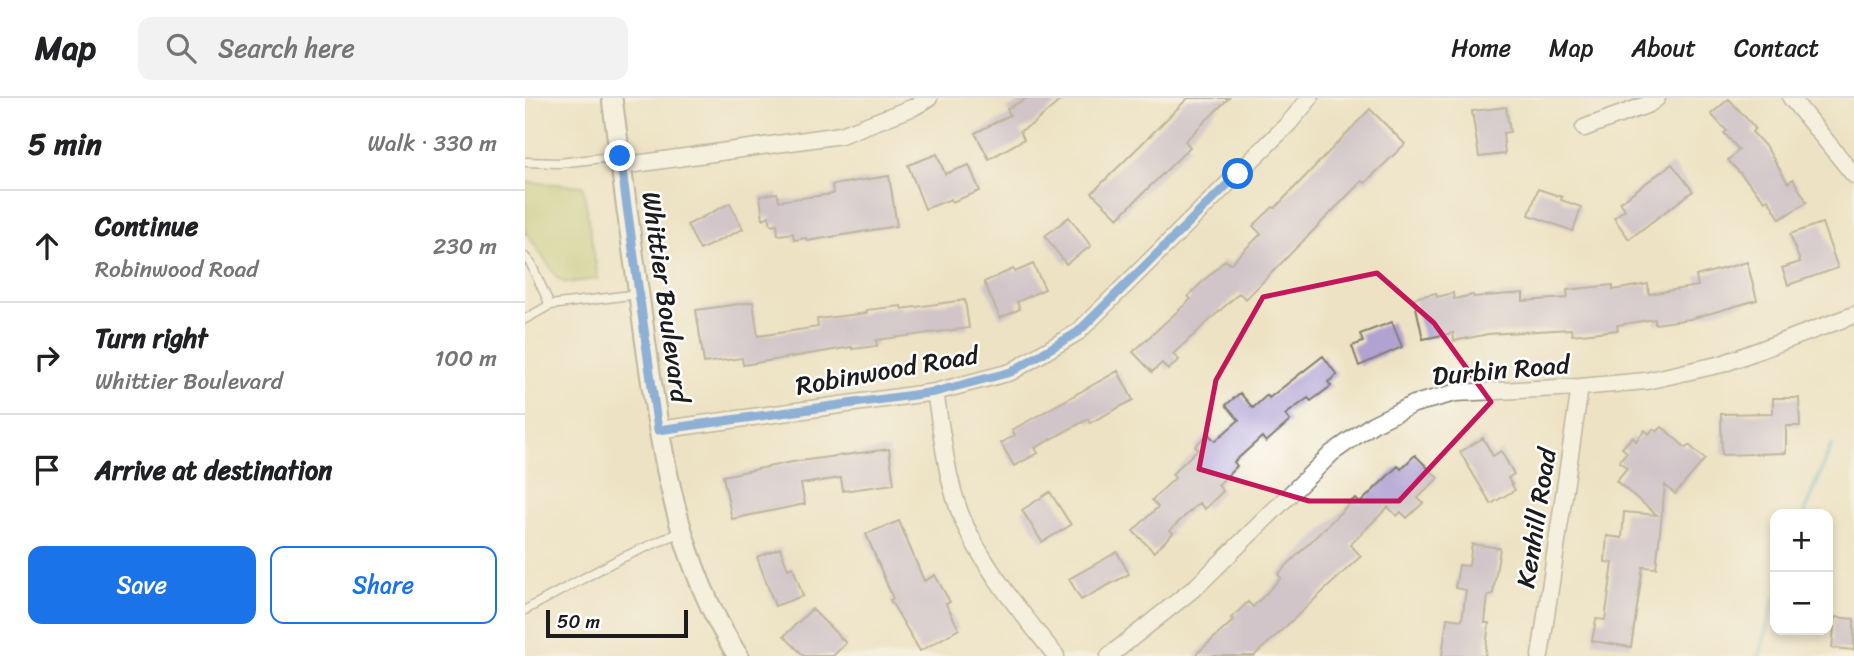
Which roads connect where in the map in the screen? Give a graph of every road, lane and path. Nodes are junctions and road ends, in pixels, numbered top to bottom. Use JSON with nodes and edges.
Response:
{"nodes":[{"id":1,"x":612,"y":98,"type":"edge"},
{"id":2,"x":929,"y":98,"type":"edge"},
{"id":3,"x":1310,"y":98,"type":"edge"},
{"id":4,"x":1657,"y":98,"type":"edge"},
{"id":5,"x":1791,"y":98,"type":"edge"},
{"id":6,"x":1584,"y":128,"type":"dead end"},
{"id":7,"x":620,"y":161,"type":"junction"},
{"id":8,"x":525,"y":162,"type":"edge"},
{"id":9,"x":1854,"y":176,"type":"edge"},
{"id":10,"x":525,"y":257,"type":"edge"},
{"id":11,"x":639,"y":294,"type":"junction"},
{"id":12,"x":550,"y":305,"type":"junction"},
{"id":13,"x":1854,"y":315,"type":"edge"},
{"id":14,"x":525,"y":319,"type":"edge"},
{"id":15,"x":1580,"y":387,"type":"junction"},
{"id":16,"x":935,"y":392,"type":"junction"},
{"id":17,"x":658,"y":430,"type":"junction"},
{"id":18,"x":683,"y":531,"type":"junction"},
{"id":19,"x":527,"y":609,"type":"edge"},
{"id":20,"x":738,"y":656,"type":"edge"},
{"id":21,"x":1056,"y":656,"type":"edge"},
{"id":22,"x":1109,"y":656,"type":"edge"},
{"id":23,"x":1540,"y":656,"type":"edge"}],
"edges":[{"from":1,"to":7,"type":"street","name":"Whittier Boulevard"},
{"from":2,"to":7,"type":"street"},
{"from":3,"to":16,"type":"street","name":"Robinwood Road"},
{"from":4,"to":6,"type":"street"},
{"from":5,"to":9,"type":"street"},
{"from":7,"to":8,"type":"lane"},
{"from":7,"to":11,"type":"street","name":"Whittier Boulevard"},
{"from":10,"to":12,"type":"lane"},
{"from":11,"to":12,"type":"lane"},
{"from":11,"to":17,"type":"street","name":"Whittier Boulevard"},
{"from":12,"to":14,"type":"lane"},
{"from":13,"to":15,"type":"street","name":"Durbin Road"},
{"from":15,"to":22,"type":"street","name":"Durbin Road"},
{"from":15,"to":23,"type":"street","name":"Kenhill Road"},
{"from":16,"to":17,"type":"street","name":"Robinwood Road"},
{"from":16,"to":21,"type":"street"},
{"from":17,"to":18,"type":"street","name":"Whittier Boulevard"},
{"from":18,"to":19,"type":"lane"},
{"from":18,"to":20,"type":"street","name":"Whittier Boulevard"}]}
